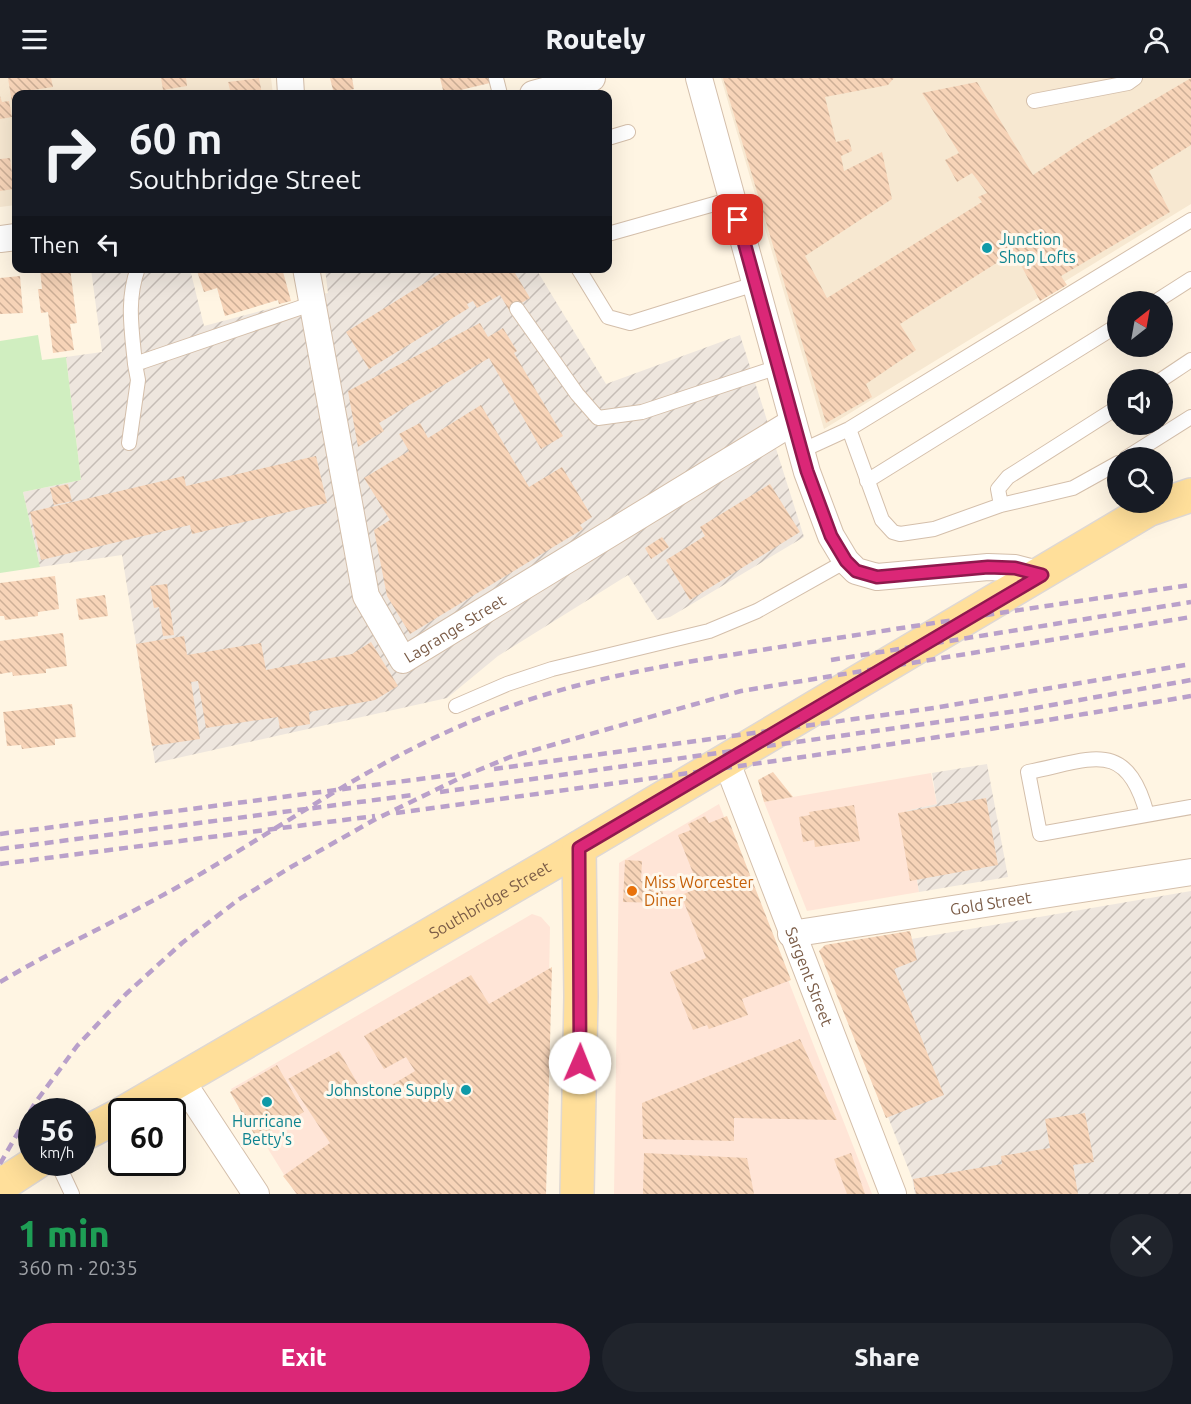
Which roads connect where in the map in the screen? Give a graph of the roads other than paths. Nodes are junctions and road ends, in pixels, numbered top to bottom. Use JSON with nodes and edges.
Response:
{"nodes":[{"id":1,"x":592,"y":78,"type":"edge"},
{"id":2,"x":699,"y":78,"type":"edge"},
{"id":3,"x":1135,"y":78,"type":"edge"},
{"id":4,"x":548,"y":90,"type":"edge"},
{"id":5,"x":1034,"y":100,"type":"dead end"},
{"id":6,"x":628,"y":132,"type":"dead end"},
{"id":7,"x":612,"y":137,"type":"edge"},
{"id":8,"x":732,"y":199,"type":"junction"},
{"id":9,"x":1191,"y":220,"type":"edge"},
{"id":10,"x":612,"y":233,"type":"edge"},
{"id":11,"x":136,"y":273,"type":"edge"},
{"id":12,"x":307,"y":273,"type":"edge"},
{"id":13,"x":581,"y":273,"type":"edge"},
{"id":14,"x":1191,"y":279,"type":"edge"},
{"id":15,"x":755,"y":284,"type":"junction"},
{"id":16,"x":1172,"y":291,"type":"edge"},
{"id":17,"x":314,"y":303,"type":"junction"},
{"id":18,"x":517,"y":309,"type":"dead end"},
{"id":19,"x":1107,"y":332,"type":"edge"},
{"id":20,"x":1191,"y":360,"type":"edge"},
{"id":21,"x":135,"y":364,"type":"junction"},
{"id":22,"x":778,"y":367,"type":"junction"},
{"id":23,"x":1173,"y":372,"type":"edge"},
{"id":24,"x":1107,"y":414,"type":"edge"},
{"id":25,"x":1191,"y":417,"type":"edge"},
{"id":26,"x":793,"y":422,"type":"junction"},
{"id":27,"x":849,"y":429,"type":"junction"},
{"id":28,"x":129,"y":443,"type":"dead end"},
{"id":29,"x":1143,"y":447,"type":"edge"},
{"id":30,"x":801,"y":451,"type":"junction"},
{"id":31,"x":1107,"y":469,"type":"edge"},
{"id":32,"x":1191,"y":479,"type":"edge"},
{"id":33,"x":867,"y":481,"type":"junction"},
{"id":34,"x":1173,"y":493,"type":"edge"},
{"id":35,"x":1191,"y":495,"type":"edge"},
{"id":36,"x":1173,"y":500,"type":"edge"},
{"id":37,"x":1001,"y":505,"type":"junction"},
{"id":38,"x":1144,"y":513,"type":"edge"},
{"id":39,"x":846,"y":561,"type":"junction"},
{"id":40,"x":1042,"y":575,"type":"junction"},
{"id":41,"x":456,"y":706,"type":"dead end"},
{"id":42,"x":726,"y":760,"type":"junction"},
{"id":43,"x":1191,"y":807,"type":"edge"},
{"id":44,"x":1147,"y":814,"type":"junction"},
{"id":45,"x":579,"y":848,"type":"junction"},
{"id":46,"x":1191,"y":872,"type":"edge"},
{"id":47,"x":791,"y":934,"type":"junction"},
{"id":48,"x":181,"y":1080,"type":"junction"},
{"id":49,"x":148,"y":1098,"type":"edge"},
{"id":50,"x":18,"y":1174,"type":"edge"},
{"id":51,"x":64,"y":1176,"type":"edge"},
{"id":52,"x":0,"y":1186,"type":"edge"},
{"id":53,"x":72,"y":1194,"type":"edge"},
{"id":54,"x":256,"y":1194,"type":"edge"},
{"id":55,"x":577,"y":1194,"type":"edge"},
{"id":56,"x":893,"y":1194,"type":"edge"}],
"edges":[{"from":1,"to":4,"type":"street"},
{"from":2,"to":8,"type":"street"},
{"from":3,"to":5,"type":"lane"},
{"from":6,"to":7,"type":"lane"},
{"from":8,"to":10,"type":"lane"},
{"from":8,"to":15,"type":"street"},
{"from":9,"to":27,"type":"lane"},
{"from":11,"to":21,"type":"lane"},
{"from":12,"to":17,"type":"street","name":"Lagrange Street"},
{"from":13,"to":15,"type":"lane"},
{"from":14,"to":16,"type":"lane"},
{"from":15,"to":22,"type":"street"},
{"from":17,"to":21,"type":"lane"},
{"from":17,"to":26,"type":"street","name":"Lagrange Street"},
{"from":18,"to":22,"type":"lane"},
{"from":19,"to":33,"type":"lane"},
{"from":20,"to":23,"type":"lane"},
{"from":21,"to":28,"type":"lane"},
{"from":22,"to":26,"type":"street"},
{"from":24,"to":37,"type":"lane"},
{"from":25,"to":29,"type":"lane"},
{"from":26,"to":30,"type":"street"},
{"from":27,"to":30,"type":"lane"},
{"from":27,"to":33,"type":"lane"},
{"from":30,"to":39,"type":"street"},
{"from":31,"to":37,"type":"lane"},
{"from":32,"to":34,"type":"main road","name":"Southbridge Street"},
{"from":33,"to":37,"type":"lane"},
{"from":35,"to":36,"type":"main road"},
{"from":38,"to":40,"type":"main road","name":"Southbridge Street"},
{"from":39,"to":40,"type":"street"},
{"from":39,"to":41,"type":"lane"},
{"from":40,"to":42,"type":"main road","name":"Southbridge Street"},
{"from":42,"to":45,"type":"main road","name":"Southbridge Street"},
{"from":42,"to":47,"type":"street","name":"Sargent Street"},
{"from":43,"to":44,"type":"lane"},
{"from":44,"to":44,"type":"lane"},
{"from":45,"to":48,"type":"main road","name":"Southbridge Street"},
{"from":45,"to":55,"type":"main road"},
{"from":46,"to":47,"type":"street","name":"Gold Street"},
{"from":47,"to":56,"type":"street","name":"Sargent Street"},
{"from":48,"to":49,"type":"main road","name":"Southbridge Street"},
{"from":48,"to":54,"type":"street"},
{"from":50,"to":52,"type":"main road"},
{"from":51,"to":53,"type":"lane"}]}
